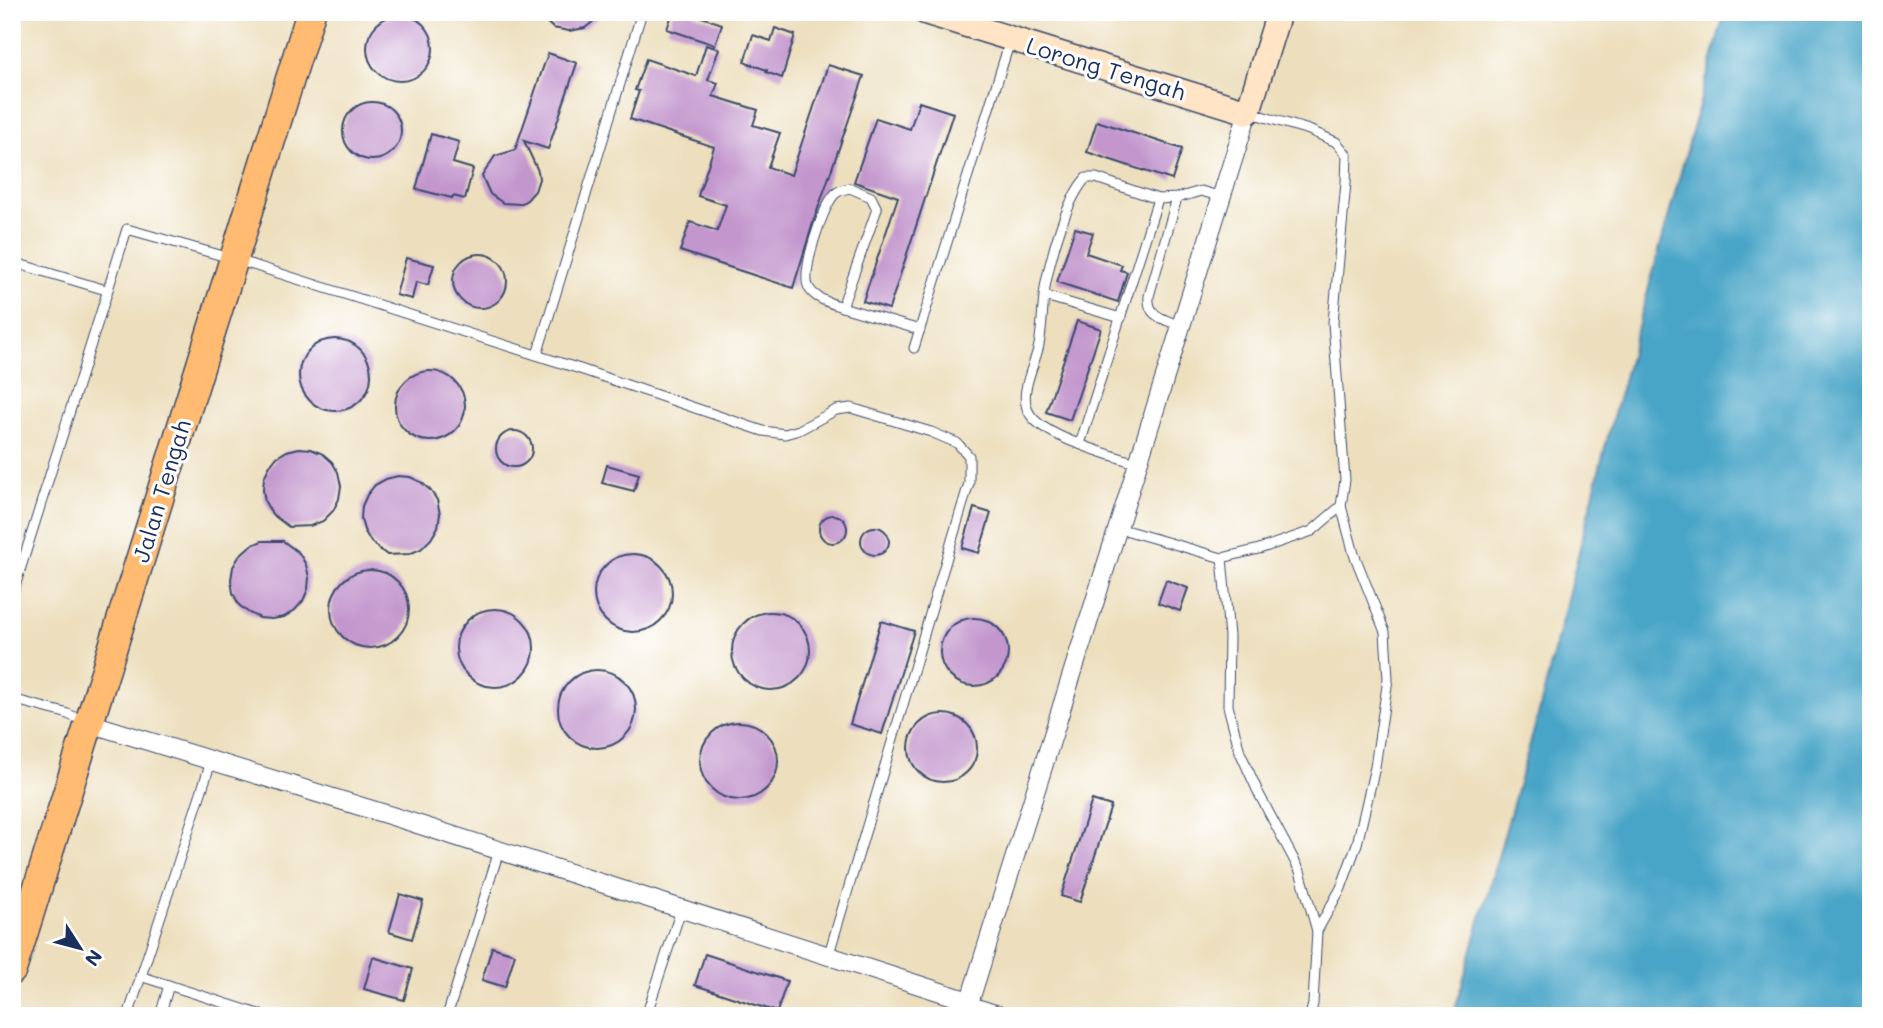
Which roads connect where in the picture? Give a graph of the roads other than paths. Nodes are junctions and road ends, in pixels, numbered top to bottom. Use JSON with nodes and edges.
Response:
{"nodes":[{"id":1,"x":312,"y":12,"type":"edge"},
{"id":2,"x":642,"y":12,"type":"edge"},
{"id":3,"x":925,"y":12,"type":"edge"},
{"id":4,"x":1273,"y":16,"type":"edge"},
{"id":5,"x":1011,"y":39,"type":"junction"},
{"id":6,"x":1248,"y":112,"type":"junction"},
{"id":7,"x":1222,"y":197,"type":"junction"},
{"id":8,"x":1177,"y":198,"type":"junction"},
{"id":9,"x":1158,"y":199,"type":"junction"},
{"id":10,"x":234,"y":259,"type":"junction"},
{"id":11,"x":12,"y":262,"type":"edge"},
{"id":12,"x":106,"y":290,"type":"junction"},
{"id":13,"x":1045,"y":296,"type":"junction"},
{"id":14,"x":842,"y":307,"type":"junction"},
{"id":15,"x":1121,"y":318,"type":"junction"},
{"id":16,"x":1181,"y":326,"type":"junction"},
{"id":17,"x":920,"y":330,"type":"junction"},
{"id":18,"x":914,"y":348,"type":"dead end"},
{"id":19,"x":537,"y":355,"type":"junction"},
{"id":20,"x":1080,"y":443,"type":"junction"},
{"id":21,"x":1138,"y":464,"type":"junction"},
{"id":22,"x":1341,"y":506,"type":"junction"},
{"id":23,"x":1118,"y":528,"type":"junction"},
{"id":24,"x":1222,"y":558,"type":"junction"},
{"id":25,"x":12,"y":596,"type":"edge"},
{"id":26,"x":12,"y":699,"type":"edge"},
{"id":27,"x":89,"y":723,"type":"junction"},
{"id":28,"x":211,"y":762,"type":"junction"},
{"id":29,"x":499,"y":851,"type":"junction"},
{"id":30,"x":681,"y":910,"type":"junction"},
{"id":31,"x":1317,"y":931,"type":"junction"},
{"id":32,"x":828,"y":957,"type":"junction"},
{"id":33,"x":12,"y":970,"type":"edge"},
{"id":34,"x":140,"y":975,"type":"junction"},
{"id":35,"x":169,"y":985,"type":"junction"},
{"id":36,"x":967,"y":1008,"type":"edge"},
{"id":37,"x":128,"y":1016,"type":"edge"},
{"id":38,"x":160,"y":1016,"type":"edge"},
{"id":39,"x":265,"y":1016,"type":"edge"},
{"id":40,"x":447,"y":1016,"type":"edge"},
{"id":41,"x":646,"y":1016,"type":"edge"},
{"id":42,"x":1016,"y":1016,"type":"edge"},
{"id":43,"x":1310,"y":1016,"type":"edge"}],
"edges":[{"from":1,"to":10,"type":"main road","name":"Jalan Tengah"},
{"from":2,"to":19,"type":"lane"},
{"from":3,"to":5,"type":"street","name":"Lorong Tengah"},
{"from":4,"to":6,"type":"street"},
{"from":5,"to":6,"type":"street","name":"Lorong Tengah"},
{"from":5,"to":17,"type":"lane"},
{"from":6,"to":7,"type":"street"},
{"from":6,"to":22,"type":"lane"},
{"from":7,"to":8,"type":"lane"},
{"from":7,"to":16,"type":"street"},
{"from":8,"to":9,"type":"lane"},
{"from":8,"to":16,"type":"lane"},
{"from":9,"to":13,"type":"lane"},
{"from":9,"to":15,"type":"lane"},
{"from":10,"to":12,"type":"lane"},
{"from":10,"to":19,"type":"lane"},
{"from":10,"to":27,"type":"main road","name":"Jalan Tengah"},
{"from":11,"to":12,"type":"lane"},
{"from":12,"to":25,"type":"lane"},
{"from":13,"to":15,"type":"lane"},
{"from":13,"to":20,"type":"lane"},
{"from":14,"to":14,"type":"lane"},
{"from":14,"to":17,"type":"lane"},
{"from":15,"to":20,"type":"lane"},
{"from":16,"to":21,"type":"street"},
{"from":17,"to":18,"type":"lane"},
{"from":19,"to":32,"type":"lane"},
{"from":20,"to":21,"type":"lane"},
{"from":21,"to":23,"type":"street"},
{"from":22,"to":24,"type":"lane"},
{"from":22,"to":31,"type":"lane"},
{"from":23,"to":24,"type":"lane"},
{"from":23,"to":36,"type":"street"},
{"from":24,"to":31,"type":"lane"},
{"from":26,"to":27,"type":"lane"},
{"from":27,"to":28,"type":"street"},
{"from":27,"to":33,"type":"main road","name":"Jalan Tengah"},
{"from":28,"to":29,"type":"street"},
{"from":28,"to":34,"type":"lane"},
{"from":29,"to":30,"type":"street"},
{"from":29,"to":40,"type":"lane"},
{"from":30,"to":32,"type":"street"},
{"from":30,"to":41,"type":"lane"},
{"from":31,"to":43,"type":"lane"},
{"from":32,"to":36,"type":"street"},
{"from":34,"to":35,"type":"lane"},
{"from":34,"to":37,"type":"lane"},
{"from":35,"to":38,"type":"lane"},
{"from":35,"to":39,"type":"lane"},
{"from":36,"to":42,"type":"lane"}]}
